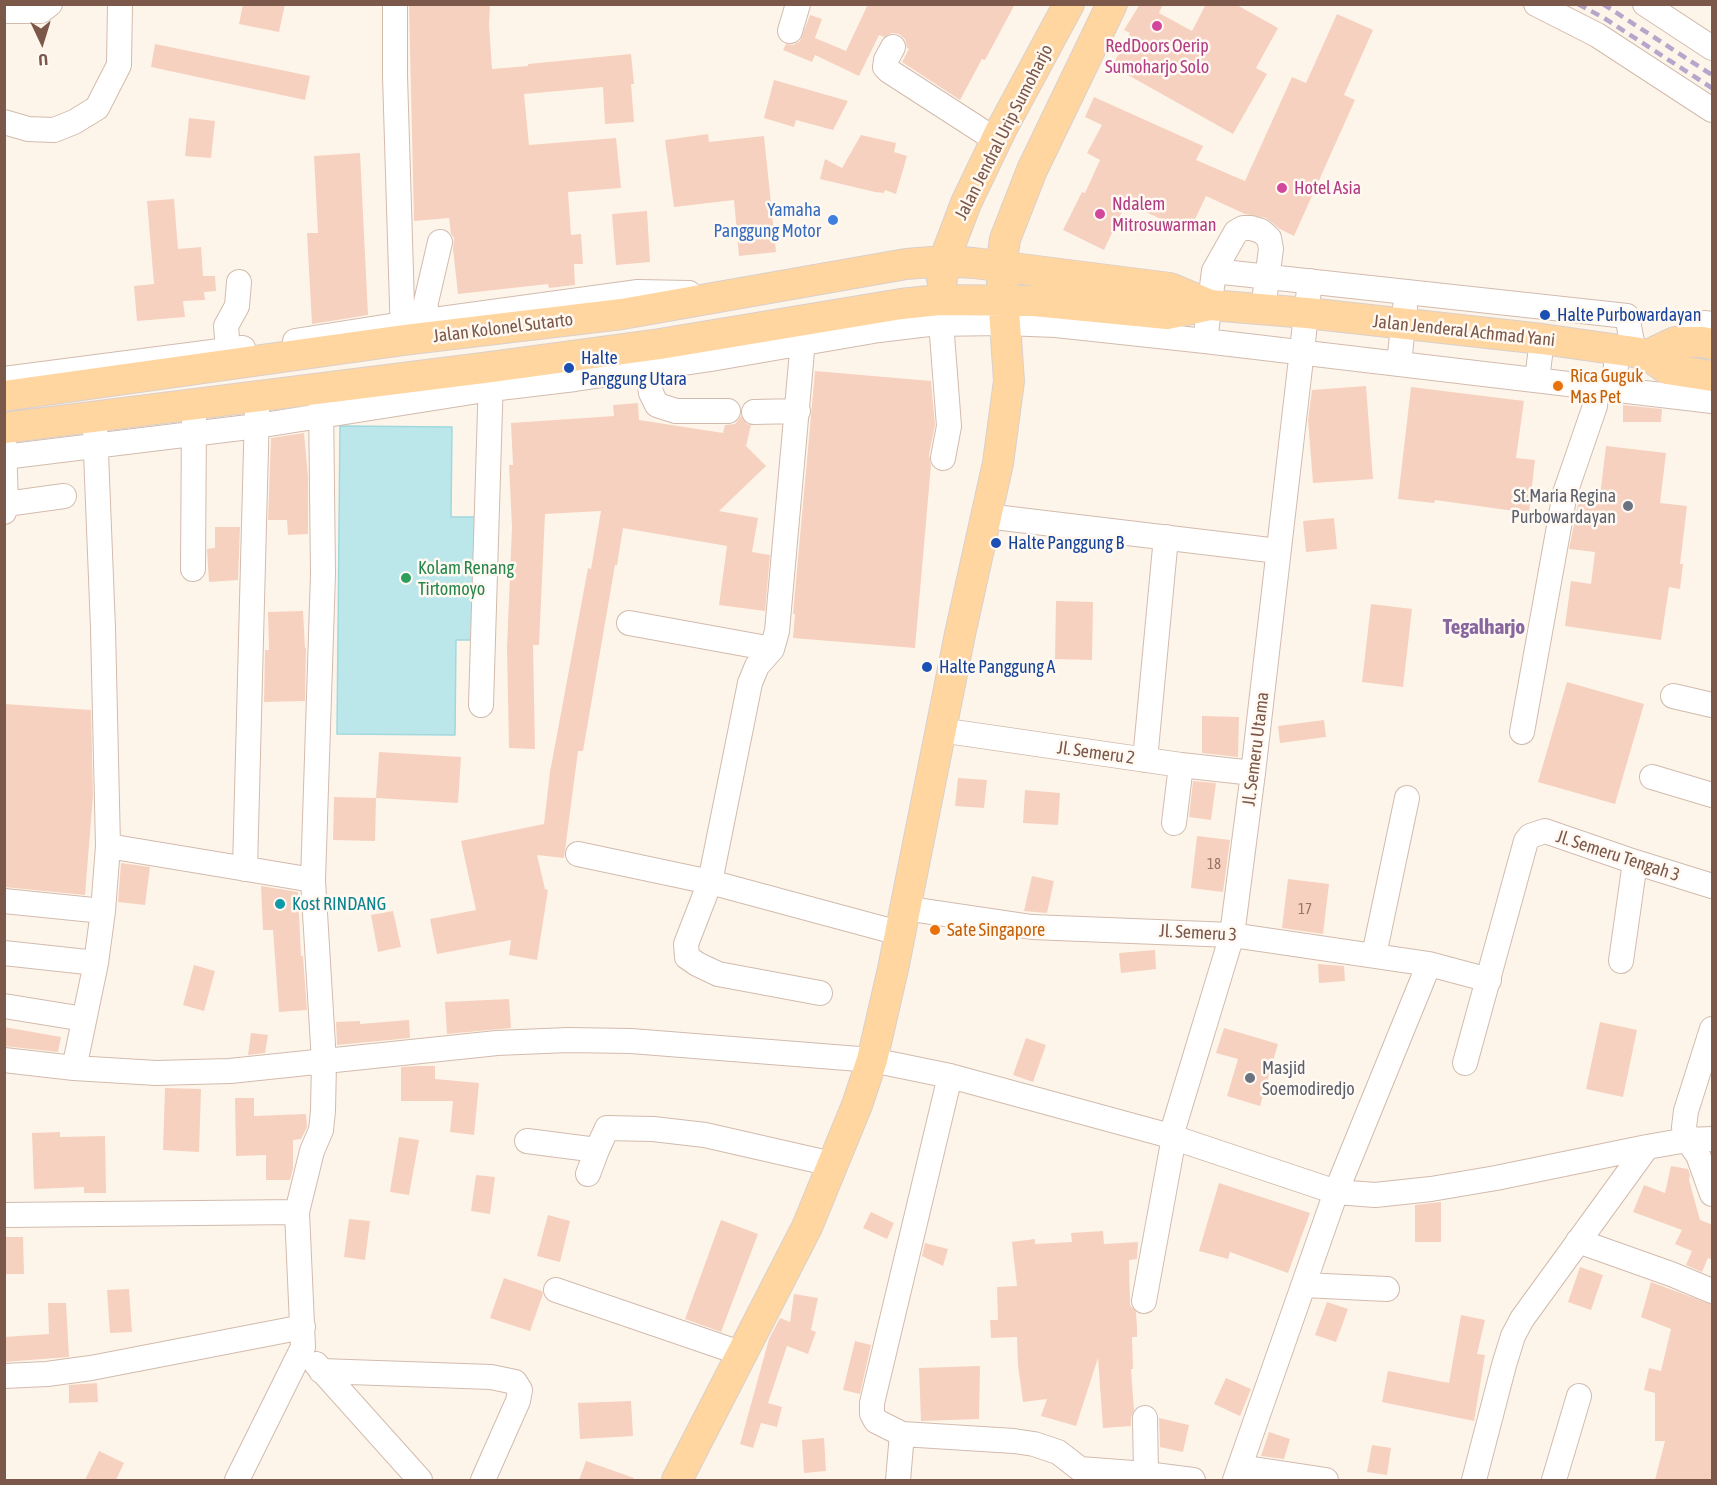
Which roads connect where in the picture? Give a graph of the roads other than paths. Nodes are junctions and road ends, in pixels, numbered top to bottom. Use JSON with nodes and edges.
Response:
{"nodes":[{"id":1,"x":50,"y":4,"type":"edge"},
{"id":2,"x":120,"y":4,"type":"edge"},
{"id":3,"x":395,"y":4,"type":"edge"},
{"id":4,"x":798,"y":4,"type":"edge"},
{"id":5,"x":1056,"y":4,"type":"edge"},
{"id":6,"x":1069,"y":4,"type":"edge"},
{"id":7,"x":1112,"y":4,"type":"edge"},
{"id":8,"x":1124,"y":4,"type":"edge"},
{"id":9,"x":1536,"y":4,"type":"edge"},
{"id":10,"x":1645,"y":4,"type":"edge"},
{"id":11,"x":4,"y":10,"type":"edge"},
{"id":12,"x":790,"y":31,"type":"dead end"},
{"id":13,"x":893,"y":47,"type":"dead end"},
{"id":14,"x":1713,"y":48,"type":"edge"},
{"id":15,"x":1038,"y":49,"type":"junction"},
{"id":16,"x":1091,"y":61,"type":"junction"},
{"id":17,"x":1713,"y":110,"type":"edge"},
{"id":18,"x":4,"y":122,"type":"edge"},
{"id":19,"x":991,"y":136,"type":"junction"},
{"id":20,"x":440,"y":242,"type":"dead end"},
{"id":21,"x":944,"y":261,"type":"junction"},
{"id":22,"x":1001,"y":267,"type":"junction"},
{"id":23,"x":1214,"y":271,"type":"junction"},
{"id":24,"x":1267,"y":276,"type":"junction"},
{"id":25,"x":1310,"y":281,"type":"junction"},
{"id":26,"x":239,"y":282,"type":"dead end"},
{"id":27,"x":800,"y":283,"type":"junction"},
{"id":28,"x":1407,"y":292,"type":"junction"},
{"id":29,"x":1210,"y":305,"type":"junction"},
{"id":30,"x":1263,"y":309,"type":"junction"},
{"id":31,"x":1004,"y":311,"type":"junction"},
{"id":32,"x":940,"y":312,"type":"junction"},
{"id":33,"x":1307,"y":314,"type":"junction"},
{"id":34,"x":1404,"y":324,"type":"junction"},
{"id":35,"x":1713,"y":324,"type":"edge"},
{"id":36,"x":414,"y":331,"type":"junction"},
{"id":37,"x":804,"y":332,"type":"junction"},
{"id":38,"x":1542,"y":339,"type":"junction"},
{"id":39,"x":1205,"y":341,"type":"junction"},
{"id":40,"x":1699,"y":343,"type":"edge"},
{"id":41,"x":302,"y":347,"type":"junction"},
{"id":42,"x":228,"y":350,"type":"junction"},
{"id":43,"x":1302,"y":353,"type":"junction"},
{"id":44,"x":1633,"y":353,"type":"junction"},
{"id":45,"x":1399,"y":364,"type":"junction"},
{"id":46,"x":647,"y":368,"type":"junction"},
{"id":47,"x":1713,"y":376,"type":"edge"},
{"id":48,"x":491,"y":378,"type":"junction"},
{"id":49,"x":4,"y":379,"type":"edge"},
{"id":50,"x":1537,"y":380,"type":"junction"},
{"id":51,"x":1605,"y":388,"type":"junction"},
{"id":52,"x":4,"y":396,"type":"edge"},
{"id":53,"x":258,"y":396,"type":"junction"},
{"id":54,"x":1713,"y":401,"type":"edge"},
{"id":55,"x":321,"y":402,"type":"junction"},
{"id":56,"x":194,"y":404,"type":"junction"},
{"id":57,"x":728,"y":411,"type":"dead end"},
{"id":58,"x":798,"y":411,"type":"junction"},
{"id":59,"x":754,"y":412,"type":"dead end"},
{"id":60,"x":257,"y":426,"type":"junction"},
{"id":61,"x":95,"y":431,"type":"junction"},
{"id":62,"x":194,"y":434,"type":"junction"},
{"id":63,"x":5,"y":447,"type":"edge"},
{"id":64,"x":943,"y":458,"type":"dead end"},
{"id":65,"x":64,"y":496,"type":"dead end"},
{"id":66,"x":5,"y":508,"type":"edge"},
{"id":67,"x":986,"y":516,"type":"junction"},
{"id":68,"x":1166,"y":537,"type":"junction"},
{"id":69,"x":1278,"y":551,"type":"junction"},
{"id":70,"x":193,"y":569,"type":"dead end"},
{"id":71,"x":629,"y":623,"type":"dead end"},
{"id":72,"x":772,"y":649,"type":"junction"},
{"id":73,"x":1673,"y":696,"type":"dead end"},
{"id":74,"x":481,"y":705,"type":"dead end"},
{"id":75,"x":1713,"y":705,"type":"edge"},
{"id":76,"x":940,"y":730,"type":"junction"},
{"id":77,"x":1522,"y":732,"type":"dead end"},
{"id":78,"x":1145,"y":760,"type":"junction"},
{"id":79,"x":1181,"y":765,"type":"junction"},
{"id":80,"x":1253,"y":773,"type":"junction"},
{"id":81,"x":1652,"y":777,"type":"dead end"},
{"id":82,"x":1713,"y":795,"type":"edge"},
{"id":83,"x":1407,"y":798,"type":"dead end"},
{"id":84,"x":1174,"y":823,"type":"dead end"},
{"id":85,"x":108,"y":846,"type":"junction"},
{"id":86,"x":578,"y":854,"type":"dead end"},
{"id":87,"x":1635,"y":862,"type":"junction"},
{"id":88,"x":245,"y":869,"type":"junction"},
{"id":89,"x":313,"y":880,"type":"junction"},
{"id":90,"x":710,"y":882,"type":"junction"},
{"id":91,"x":1713,"y":886,"type":"edge"},
{"id":92,"x":4,"y":901,"type":"edge"},
{"id":93,"x":103,"y":911,"type":"junction"},
{"id":94,"x":902,"y":920,"type":"junction"},
{"id":95,"x":1232,"y":935,"type":"junction"},
{"id":96,"x":4,"y":952,"type":"edge"},
{"id":97,"x":1374,"y":955,"type":"junction"},
{"id":98,"x":1621,"y":961,"type":"dead end"},
{"id":99,"x":96,"y":963,"type":"junction"},
{"id":100,"x":1429,"y":964,"type":"junction"},
{"id":101,"x":1489,"y":980,"type":"junction"},
{"id":102,"x":820,"y":993,"type":"dead end"},
{"id":103,"x":4,"y":1006,"type":"edge"},
{"id":104,"x":84,"y":1019,"type":"junction"},
{"id":105,"x":1713,"y":1029,"type":"edge"},
{"id":106,"x":76,"y":1059,"type":"dead end"},
{"id":107,"x":4,"y":1060,"type":"edge"},
{"id":108,"x":872,"y":1060,"type":"junction"},
{"id":109,"x":324,"y":1062,"type":"junction"},
{"id":110,"x":1465,"y":1063,"type":"dead end"},
{"id":111,"x":950,"y":1076,"type":"junction"},
{"id":112,"x":1173,"y":1137,"type":"junction"},
{"id":113,"x":1713,"y":1139,"type":"edge"},
{"id":114,"x":1687,"y":1140,"type":"junction"},
{"id":115,"x":527,"y":1141,"type":"dead end"},
{"id":116,"x":1647,"y":1147,"type":"junction"},
{"id":117,"x":597,"y":1150,"type":"junction"},
{"id":118,"x":832,"y":1164,"type":"junction"},
{"id":119,"x":588,"y":1174,"type":"dead end"},
{"id":120,"x":1336,"y":1192,"type":"junction"},
{"id":121,"x":1713,"y":1194,"type":"edge"},
{"id":122,"x":297,"y":1212,"type":"junction"},
{"id":123,"x":4,"y":1215,"type":"edge"},
{"id":124,"x":1578,"y":1241,"type":"junction"},
{"id":125,"x":1304,"y":1285,"type":"junction"},
{"id":126,"x":1387,"y":1289,"type":"dead end"},
{"id":127,"x":556,"y":1290,"type":"dead end"},
{"id":128,"x":1713,"y":1291,"type":"edge"},
{"id":129,"x":1144,"y":1301,"type":"dead end"},
{"id":130,"x":303,"y":1337,"type":"junction"},
{"id":131,"x":743,"y":1354,"type":"junction"},
{"id":132,"x":321,"y":1371,"type":"junction"},
{"id":133,"x":4,"y":1376,"type":"edge"},
{"id":134,"x":1579,"y":1396,"type":"dead end"},
{"id":135,"x":1145,"y":1418,"type":"dead end"},
{"id":136,"x":902,"y":1434,"type":"junction"},
{"id":137,"x":1146,"y":1474,"type":"junction"},
{"id":138,"x":1238,"y":1474,"type":"edge"},
{"id":139,"x":237,"y":1480,"type":"edge"},
{"id":140,"x":420,"y":1480,"type":"edge"},
{"id":141,"x":483,"y":1480,"type":"edge"},
{"id":142,"x":677,"y":1480,"type":"edge"},
{"id":143,"x":898,"y":1480,"type":"edge"},
{"id":144,"x":1193,"y":1480,"type":"edge"},
{"id":145,"x":1326,"y":1480,"type":"edge"},
{"id":146,"x":1478,"y":1480,"type":"edge"},
{"id":147,"x":1554,"y":1480,"type":"edge"}],
"edges":[{"from":1,"to":11,"type":"street"},
{"from":2,"to":18,"type":"street"},
{"from":3,"to":36,"type":"street"},
{"from":4,"to":12,"type":"street"},
{"from":5,"to":15,"type":"street"},
{"from":6,"to":15,"type":"main road","name":"Jalan Jendral Urip Sumoharjo"},
{"from":7,"to":16,"type":"main road"},
{"from":8,"to":16,"type":"street"},
{"from":9,"to":17,"type":"street"},
{"from":10,"to":14,"type":"street"},
{"from":13,"to":19,"type":"street"},
{"from":15,"to":16,"type":"main road"},
{"from":15,"to":19,"type":"main road","name":"Jalan Jendral Urip Sumoharjo"},
{"from":16,"to":22,"type":"main road"},
{"from":19,"to":21,"type":"main road","name":"Jalan Jendral Urip Sumoharjo"},
{"from":20,"to":36,"type":"street"},
{"from":21,"to":22,"type":"main road","name":"Jalan Kolonel Sutarto"},
{"from":21,"to":27,"type":"main road","name":"Jalan Kolonel Sutarto"},
{"from":21,"to":32,"type":"main road","name":"Jalan Jendral Urip Sumoharjo"},
{"from":22,"to":29,"type":"main road","name":"Jalan Jenderal Achmad Yani"},
{"from":22,"to":31,"type":"main road"},
{"from":23,"to":24,"type":"street"},
{"from":23,"to":24,"type":"street"},
{"from":23,"to":29,"type":"street"},
{"from":24,"to":25,"type":"street"},
{"from":24,"to":30,"type":"street"},
{"from":25,"to":28,"type":"street"},
{"from":25,"to":33,"type":"street","name":"Jl. Semeru Utama"},
{"from":26,"to":42,"type":"street"},
{"from":27,"to":36,"type":"main road","name":"Jalan Kolonel Sutarto"},
{"from":27,"to":37,"type":"main road"},
{"from":28,"to":34,"type":"street"},
{"from":28,"to":44,"type":"street"},
{"from":29,"to":30,"type":"main road","name":"Jalan Jenderal Achmad Yani"},
{"from":29,"to":31,"type":"main road","name":"Jalan Jenderal Achmad Yani"},
{"from":29,"to":39,"type":"street"},
{"from":30,"to":33,"type":"main road","name":"Jalan Jenderal Achmad Yani"},
{"from":31,"to":32,"type":"main road","name":"Jalan Kolonel Sutarto"},
{"from":31,"to":39,"type":"street"},
{"from":31,"to":67,"type":"main road"},
{"from":32,"to":37,"type":"main road","name":"Jalan Kolonel Sutarto"},
{"from":32,"to":64,"type":"street"},
{"from":33,"to":34,"type":"main road","name":"Jalan Jenderal Achmad Yani"},
{"from":33,"to":43,"type":"street","name":"Jl. Semeru Utama"},
{"from":34,"to":38,"type":"main road","name":"Jalan Jenderal Achmad Yani"},
{"from":34,"to":45,"type":"street"},
{"from":35,"to":40,"type":"street"},
{"from":36,"to":41,"type":"main road","name":"Jalan Kolonel Sutarto"},
{"from":37,"to":46,"type":"street"},
{"from":37,"to":48,"type":"main road","name":"Jalan Kolonel Sutarto"},
{"from":37,"to":58,"type":"street"},
{"from":38,"to":44,"type":"main road","name":"Jalan Jenderal Achmad Yani"},
{"from":38,"to":50,"type":"street"},
{"from":39,"to":43,"type":"street"},
{"from":40,"to":44,"type":"main road"},
{"from":41,"to":42,"type":"street"},
{"from":41,"to":52,"type":"main road","name":"Jalan Kolonel Sutarto"},
{"from":42,"to":49,"type":"street"},
{"from":43,"to":45,"type":"street"},
{"from":43,"to":69,"type":"street","name":"Jl. Semeru Utama"},
{"from":44,"to":47,"type":"main road","name":"Jalan Jenderal Achmad Yani"},
{"from":44,"to":51,"type":"street"},
{"from":45,"to":50,"type":"street"},
{"from":46,"to":48,"type":"street"},
{"from":46,"to":57,"type":"street"},
{"from":48,"to":55,"type":"main road","name":"Jalan Kolonel Sutarto"},
{"from":48,"to":74,"type":"street"},
{"from":50,"to":51,"type":"street"},
{"from":51,"to":54,"type":"street"},
{"from":51,"to":77,"type":"street"},
{"from":53,"to":55,"type":"main road","name":"Jalan Kolonel Sutarto"},
{"from":53,"to":56,"type":"main road","name":"Jalan Kolonel Sutarto"},
{"from":53,"to":60,"type":"street"},
{"from":55,"to":60,"type":"street"},
{"from":55,"to":89,"type":"street"},
{"from":56,"to":61,"type":"main road","name":"Jalan Kolonel Sutarto"},
{"from":56,"to":62,"type":"street"},
{"from":58,"to":59,"type":"street"},
{"from":58,"to":72,"type":"street"},
{"from":60,"to":62,"type":"street"},
{"from":60,"to":88,"type":"street"},
{"from":61,"to":62,"type":"street"},
{"from":61,"to":63,"type":"main road","name":"Jalan Kolonel Sutarto"},
{"from":61,"to":85,"type":"street"},
{"from":62,"to":70,"type":"street"},
{"from":63,"to":66,"type":"street"},
{"from":65,"to":66,"type":"street"},
{"from":67,"to":68,"type":"street"},
{"from":67,"to":76,"type":"main road"},
{"from":68,"to":69,"type":"street"},
{"from":68,"to":78,"type":"street"},
{"from":69,"to":80,"type":"street","name":"Jl. Semeru Utama"},
{"from":71,"to":72,"type":"street"},
{"from":72,"to":90,"type":"street"},
{"from":73,"to":75,"type":"street"},
{"from":76,"to":78,"type":"street","name":"Jl. Semeru 2"},
{"from":76,"to":94,"type":"main road"},
{"from":78,"to":79,"type":"street","name":"Jl. Semeru 2"},
{"from":79,"to":80,"type":"street","name":"Jl. Semeru 2"},
{"from":79,"to":84,"type":"street"},
{"from":80,"to":95,"type":"street","name":"Jl. Semeru Utama"},
{"from":81,"to":82,"type":"street"},
{"from":83,"to":97,"type":"street"},
{"from":85,"to":88,"type":"street"},
{"from":85,"to":93,"type":"street"},
{"from":86,"to":90,"type":"street","name":"Jl. Semeru 3"},
{"from":87,"to":91,"type":"street","name":"Jl. Semeru Tengah 3"},
{"from":87,"to":98,"type":"street"},
{"from":87,"to":101,"type":"street","name":"Jl. Semeru Tengah 3"},
{"from":88,"to":89,"type":"street"},
{"from":89,"to":109,"type":"street"},
{"from":90,"to":94,"type":"street","name":"Jl. Semeru 3"},
{"from":90,"to":102,"type":"street"},
{"from":92,"to":93,"type":"street"},
{"from":93,"to":99,"type":"street"},
{"from":94,"to":95,"type":"street","name":"Jl. Semeru 3"},
{"from":94,"to":108,"type":"main road"},
{"from":95,"to":97,"type":"street","name":"Jl. Semeru 3"},
{"from":95,"to":112,"type":"street","name":"Jl. Semeru Utama"},
{"from":96,"to":99,"type":"street"},
{"from":97,"to":100,"type":"street","name":"Jl. Semeru 3"},
{"from":99,"to":104,"type":"street"},
{"from":100,"to":101,"type":"street","name":"Jl. Semeru 3"},
{"from":100,"to":120,"type":"street"},
{"from":101,"to":110,"type":"street"},
{"from":103,"to":104,"type":"street"},
{"from":104,"to":106,"type":"street"},
{"from":105,"to":114,"type":"street"},
{"from":107,"to":109,"type":"street"},
{"from":108,"to":109,"type":"street"},
{"from":108,"to":111,"type":"street"},
{"from":108,"to":118,"type":"main road"},
{"from":109,"to":122,"type":"street"},
{"from":111,"to":112,"type":"street"},
{"from":111,"to":136,"type":"street"},
{"from":112,"to":120,"type":"street"},
{"from":112,"to":129,"type":"street","name":"Jl. Semeru Utama"},
{"from":113,"to":114,"type":"street"},
{"from":114,"to":116,"type":"street"},
{"from":114,"to":121,"type":"street"},
{"from":115,"to":117,"type":"street"},
{"from":116,"to":120,"type":"street"},
{"from":116,"to":124,"type":"street"},
{"from":117,"to":118,"type":"street"},
{"from":117,"to":119,"type":"street"},
{"from":118,"to":131,"type":"main road"},
{"from":120,"to":125,"type":"street"},
{"from":122,"to":123,"type":"street"},
{"from":122,"to":130,"type":"street"},
{"from":124,"to":128,"type":"street"},
{"from":124,"to":146,"type":"street"},
{"from":125,"to":126,"type":"street"},
{"from":125,"to":138,"type":"street"},
{"from":127,"to":131,"type":"street"},
{"from":130,"to":132,"type":"street"},
{"from":130,"to":133,"type":"street"},
{"from":130,"to":139,"type":"street"},
{"from":131,"to":142,"type":"main road"},
{"from":132,"to":140,"type":"street"},
{"from":132,"to":141,"type":"street"},
{"from":134,"to":147,"type":"street"},
{"from":135,"to":137,"type":"street"},
{"from":136,"to":137,"type":"street"},
{"from":136,"to":143,"type":"street"},
{"from":137,"to":144,"type":"street"},
{"from":138,"to":145,"type":"street"}]}
